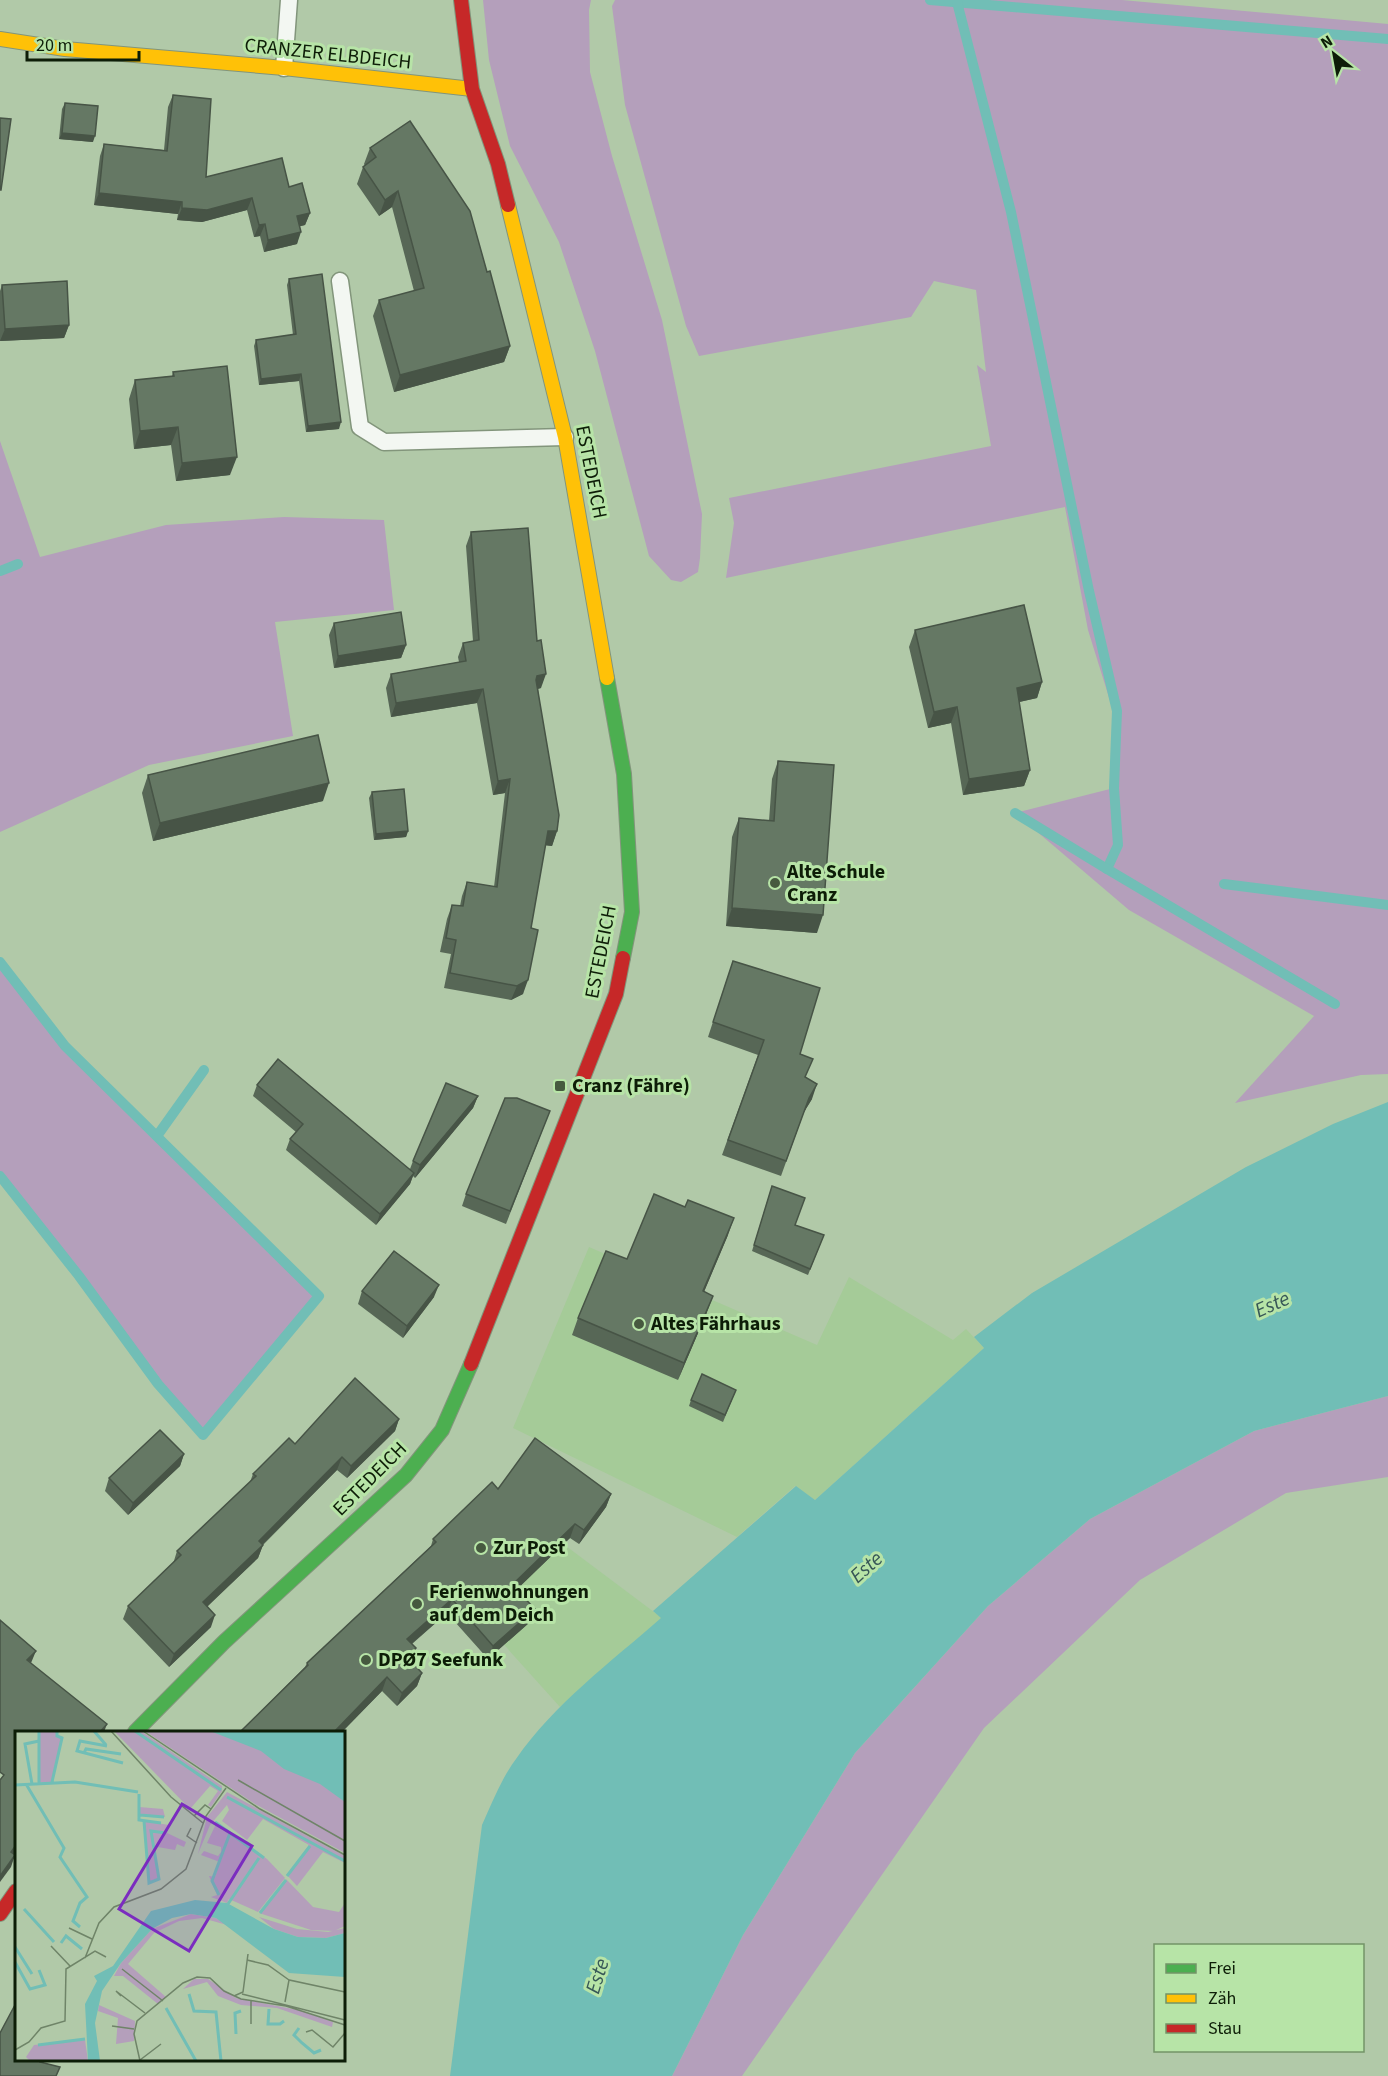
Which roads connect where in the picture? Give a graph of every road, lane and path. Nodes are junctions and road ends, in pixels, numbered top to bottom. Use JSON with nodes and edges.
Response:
{"nodes":[{"id":1,"x":289,"y":0,"type":"edge"},
{"id":2,"x":461,"y":0,"type":"edge"},
{"id":3,"x":0,"y":39,"type":"edge"},
{"id":4,"x":284,"y":68,"type":"junction"},
{"id":5,"x":472,"y":89,"type":"junction"},
{"id":6,"x":340,"y":280,"type":"dead end"},
{"id":7,"x":565,"y":437,"type":"junction"},
{"id":8,"x":136,"y":1731,"type":"edge"},
{"id":9,"x":15,"y":1892,"type":"edge"},
{"id":10,"x":0,"y":1914,"type":"edge"}],
"edges":[{"from":1,"to":4,"type":"lane"},
{"from":2,"to":5,"type":"street","name":"ESTEDEICH"},
{"from":3,"to":4,"type":"street","name":"CRANZER ELBDEICH"},
{"from":4,"to":5,"type":"street","name":"CRANZER ELBDEICH"},
{"from":5,"to":7,"type":"street","name":"ESTEDEICH"},
{"from":6,"to":7,"type":"lane"},
{"from":7,"to":8,"type":"street","name":"ESTEDEICH"},
{"from":9,"to":10,"type":"street"}]}
